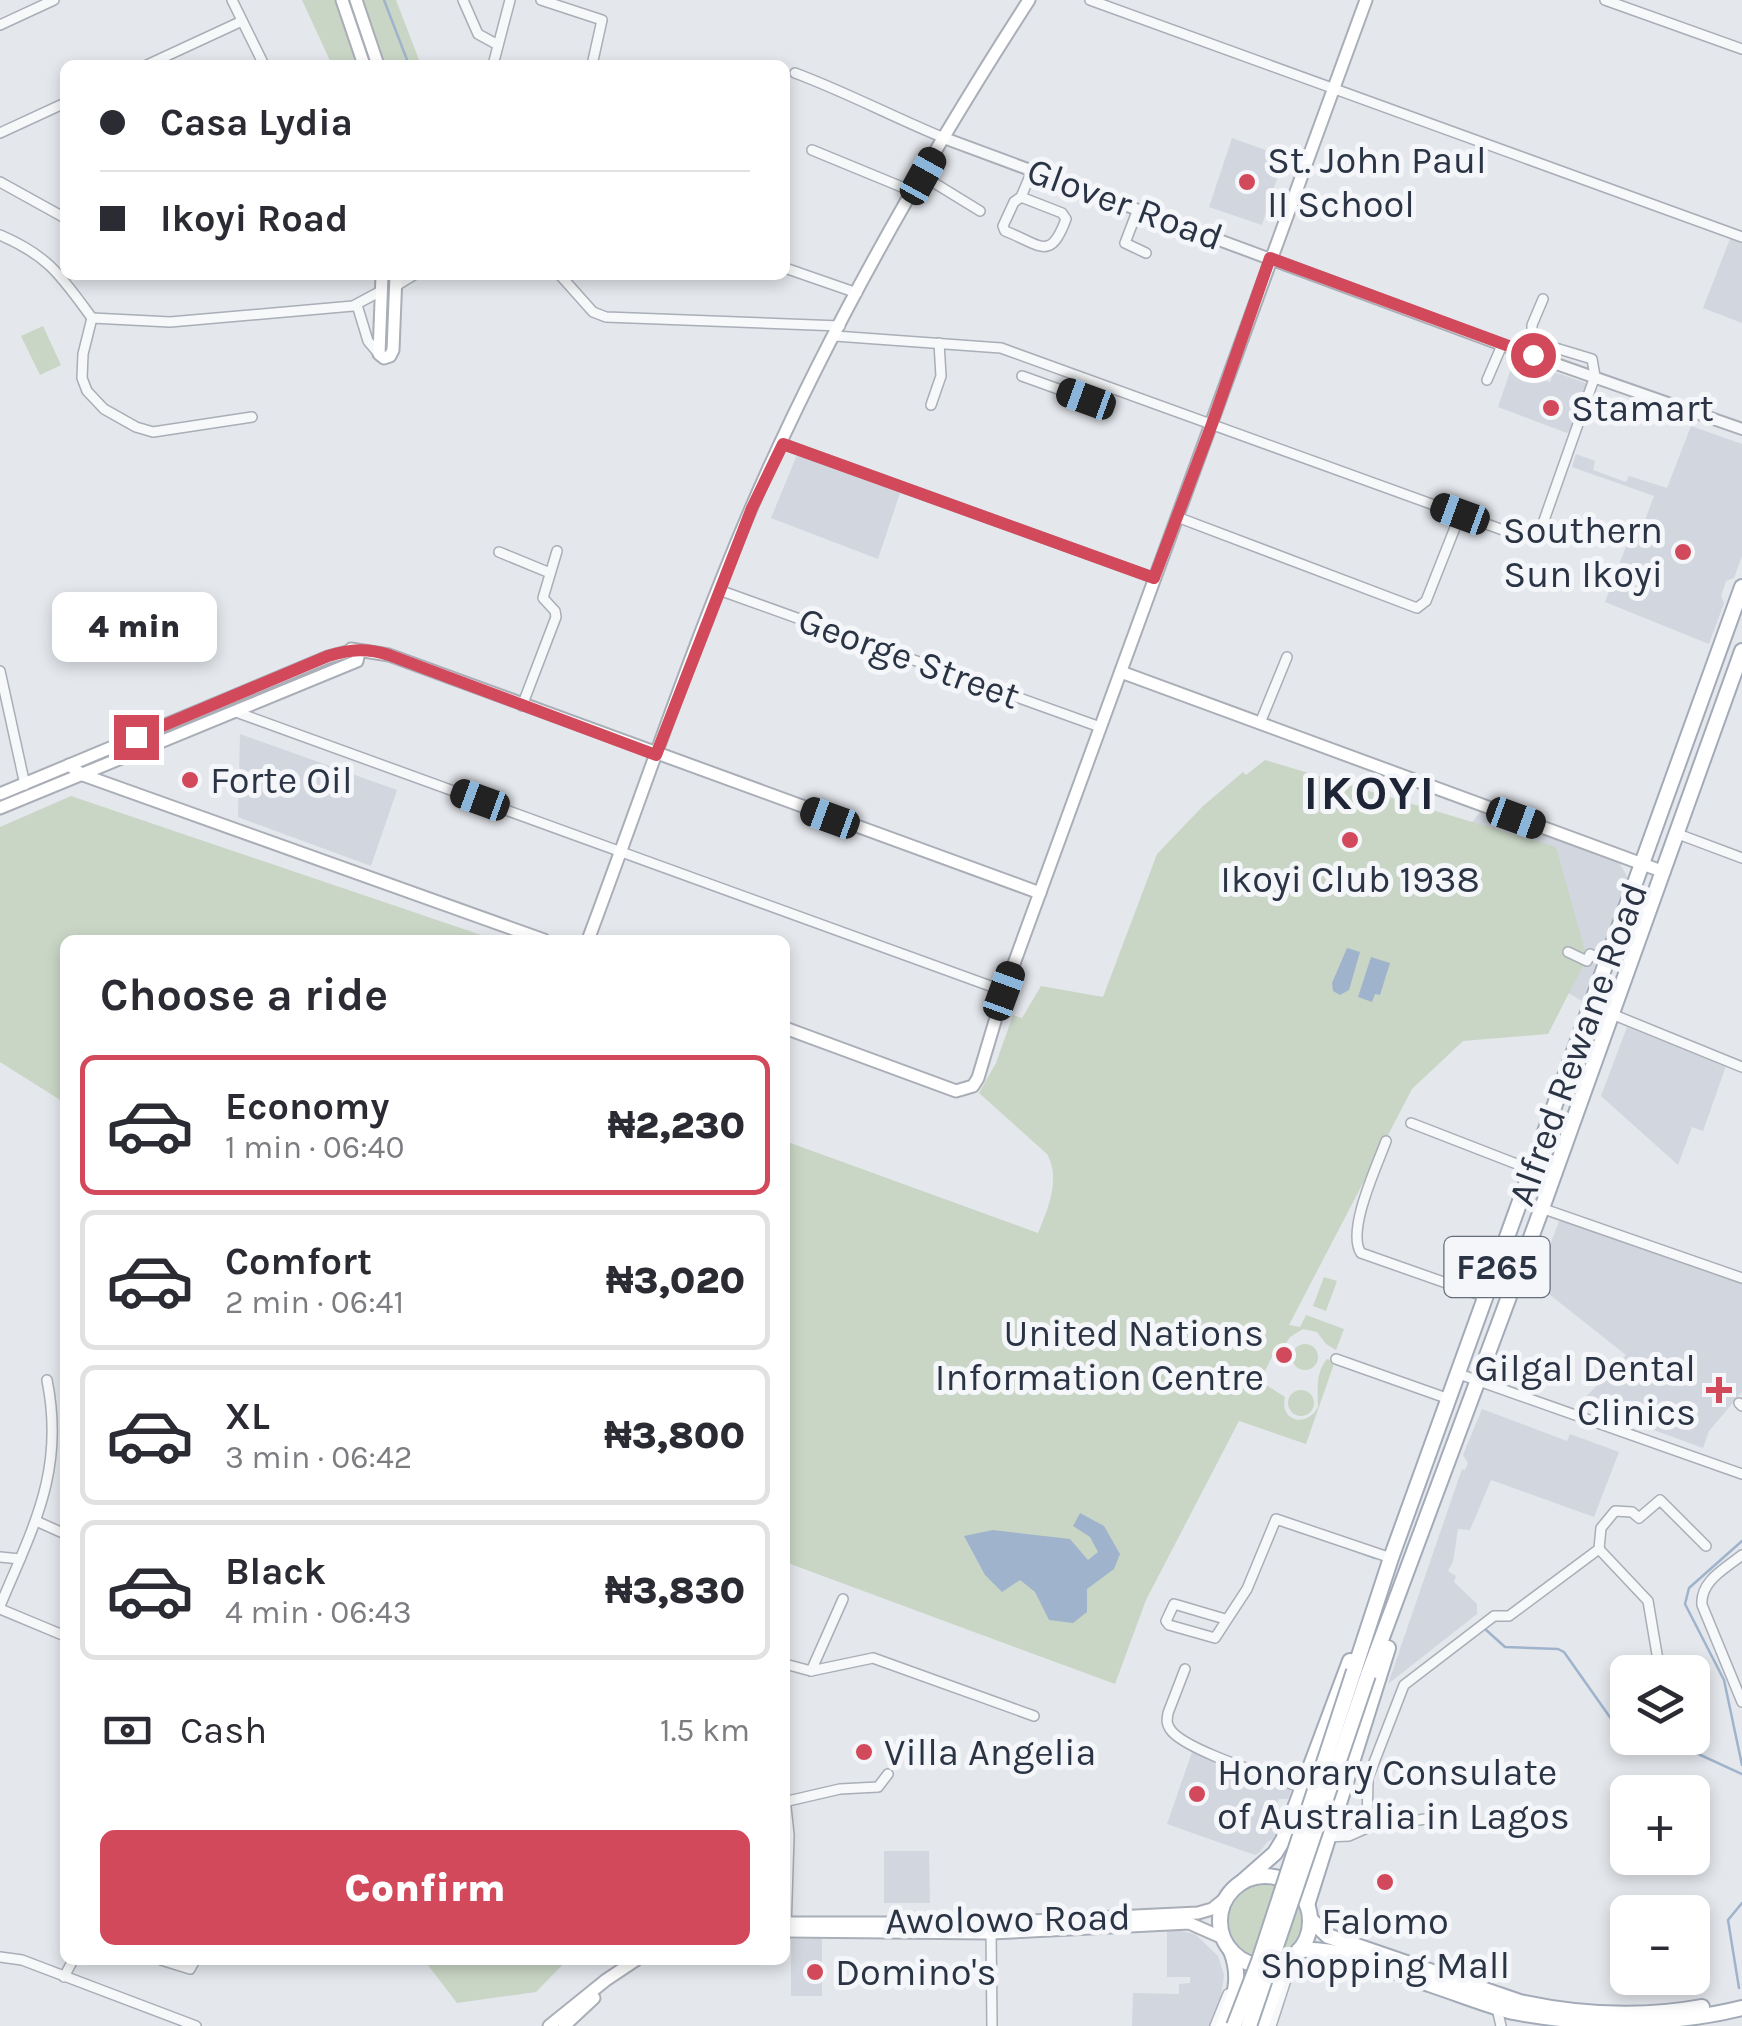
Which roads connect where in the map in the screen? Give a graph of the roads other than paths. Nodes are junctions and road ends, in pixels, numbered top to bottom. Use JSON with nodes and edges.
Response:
{"nodes":[{"id":1,"x":54,"y":0,"type":"edge"},
{"id":2,"x":232,"y":0,"type":"edge"},
{"id":3,"x":342,"y":0,"type":"edge"},
{"id":4,"x":356,"y":0,"type":"edge"},
{"id":5,"x":462,"y":0,"type":"edge"},
{"id":6,"x":510,"y":0,"type":"edge"},
{"id":7,"x":542,"y":0,"type":"edge"},
{"id":8,"x":1029,"y":0,"type":"edge"},
{"id":9,"x":1090,"y":0,"type":"edge"},
{"id":10,"x":1366,"y":0,"type":"edge"},
{"id":11,"x":1605,"y":0,"type":"edge"},
{"id":12,"x":242,"y":21,"type":"junction"},
{"id":13,"x":0,"y":25,"type":"edge"},
{"id":14,"x":498,"y":45,"type":"junction"},
{"id":15,"x":1742,"y":49,"type":"edge"},
{"id":16,"x":158,"y":60,"type":"edge"},
{"id":17,"x":262,"y":60,"type":"edge"},
{"id":18,"x":362,"y":60,"type":"edge"},
{"id":19,"x":376,"y":60,"type":"edge"},
{"id":20,"x":494,"y":60,"type":"edge"},
{"id":21,"x":593,"y":60,"type":"edge"},
{"id":22,"x":795,"y":73,"type":"dead end"},
{"id":23,"x":1336,"y":90,"type":"junction"},
{"id":24,"x":60,"y":105,"type":"edge"},
{"id":25,"x":0,"y":134,"type":"edge"},
{"id":26,"x":944,"y":138,"type":"junction"},
{"id":27,"x":812,"y":150,"type":"dead end"},
{"id":28,"x":1032,"y":170,"type":"junction"},
{"id":29,"x":923,"y":176,"type":"junction"},
{"id":30,"x":0,"y":182,"type":"edge"},
{"id":31,"x":914,"y":192,"type":"junction"},
{"id":32,"x":1021,"y":197,"type":"junction"},
{"id":33,"x":1138,"y":209,"type":"junction"},
{"id":34,"x":980,"y":211,"type":"dead end"},
{"id":35,"x":60,"y":213,"type":"edge"},
{"id":36,"x":0,"y":235,"type":"edge"},
{"id":37,"x":1742,"y":237,"type":"edge"},
{"id":38,"x":1146,"y":252,"type":"dead end"},
{"id":39,"x":1270,"y":258,"type":"junction"},
{"id":40,"x":790,"y":270,"type":"edge"},
{"id":41,"x":60,"y":277,"type":"edge"},
{"id":42,"x":62,"y":280,"type":"edge"},
{"id":43,"x":382,"y":280,"type":"edge"},
{"id":44,"x":396,"y":280,"type":"edge"},
{"id":45,"x":564,"y":280,"type":"edge"},
{"id":46,"x":381,"y":291,"type":"junction"},
{"id":47,"x":857,"y":292,"type":"junction"},
{"id":48,"x":1544,"y":299,"type":"dead end"},
{"id":49,"x":357,"y":306,"type":"junction"},
{"id":50,"x":92,"y":318,"type":"junction"},
{"id":51,"x":837,"y":331,"type":"junction"},
{"id":52,"x":940,"y":343,"type":"junction"},
{"id":53,"x":1502,"y":345,"type":"junction"},
{"id":54,"x":379,"y":354,"type":"junction"},
{"id":55,"x":1061,"y":369,"type":"junction"},
{"id":56,"x":1022,"y":376,"type":"dead end"},
{"id":57,"x":1594,"y":376,"type":"junction"},
{"id":58,"x":1486,"y":380,"type":"dead end"},
{"id":59,"x":1054,"y":388,"type":"junction"},
{"id":60,"x":1086,"y":399,"type":"dead end"},
{"id":61,"x":931,"y":405,"type":"dead end"},
{"id":62,"x":252,"y":417,"type":"dead end"},
{"id":63,"x":1212,"y":424,"type":"junction"},
{"id":64,"x":1742,"y":428,"type":"edge"},
{"id":65,"x":783,"y":444,"type":"junction"},
{"id":66,"x":1460,"y":514,"type":"junction"},
{"id":67,"x":1177,"y":517,"type":"junction"},
{"id":68,"x":557,"y":551,"type":"dead end"},
{"id":69,"x":498,"y":552,"type":"dead end"},
{"id":70,"x":550,"y":573,"type":"junction"},
{"id":71,"x":1154,"y":578,"type":"junction"},
{"id":72,"x":719,"y":590,"type":"junction"},
{"id":73,"x":1741,"y":593,"type":"edge"},
{"id":74,"x":1742,"y":652,"type":"edge"},
{"id":75,"x":354,"y":655,"type":"junction"},
{"id":76,"x":1287,"y":658,"type":"dead end"},
{"id":77,"x":1713,"y":668,"type":"junction"},
{"id":78,"x":0,"y":671,"type":"edge"},
{"id":79,"x":1121,"y":672,"type":"junction"},
{"id":80,"x":1733,"y":680,"type":"junction"},
{"id":81,"x":522,"y":706,"type":"junction"},
{"id":82,"x":234,"y":711,"type":"junction"},
{"id":83,"x":1260,"y":723,"type":"junction"},
{"id":84,"x":1100,"y":727,"type":"junction"},
{"id":85,"x":656,"y":755,"type":"junction"},
{"id":86,"x":112,"y":763,"type":"junction"},
{"id":87,"x":69,"y":765,"type":"junction"},
{"id":88,"x":82,"y":775,"type":"junction"},
{"id":89,"x":114,"y":786,"type":"junction"},
{"id":90,"x":27,"y":790,"type":"junction"},
{"id":91,"x":0,"y":794,"type":"edge"},
{"id":92,"x":0,"y":808,"type":"edge"},
{"id":93,"x":1678,"y":834,"type":"junction"},
{"id":94,"x":621,"y":852,"type":"junction"},
{"id":95,"x":1742,"y":858,"type":"edge"},
{"id":96,"x":1643,"y":864,"type":"junction"},
{"id":97,"x":1664,"y":872,"type":"junction"},
{"id":98,"x":1040,"y":894,"type":"junction"},
{"id":99,"x":530,"y":935,"type":"edge"},
{"id":100,"x":590,"y":935,"type":"edge"},
{"id":101,"x":1568,"y":952,"type":"dead end"},
{"id":102,"x":1608,"y":962,"type":"junction"},
{"id":103,"x":1004,"y":991,"type":"junction"},
{"id":104,"x":1592,"y":1006,"type":"junction"},
{"id":105,"x":1612,"y":1015,"type":"junction"},
{"id":106,"x":790,"y":1030,"type":"edge"},
{"id":107,"x":1742,"y":1067,"type":"edge"},
{"id":108,"x":1411,"y":1122,"type":"dead end"},
{"id":109,"x":1386,"y":1141,"type":"dead end"},
{"id":110,"x":1532,"y":1170,"type":"junction"},
{"id":111,"x":1521,"y":1201,"type":"junction"},
{"id":112,"x":1542,"y":1208,"type":"junction"},
{"id":113,"x":1742,"y":1278,"type":"edge"},
{"id":114,"x":1486,"y":1298,"type":"junction"},
{"id":115,"x":1336,"y":1359,"type":"dead end"},
{"id":116,"x":1459,"y":1374,"type":"junction"},
{"id":117,"x":46,"y":1380,"type":"dead end"},
{"id":118,"x":1479,"y":1381,"type":"junction"},
{"id":119,"x":1449,"y":1399,"type":"junction"},
{"id":120,"x":1742,"y":1474,"type":"edge"},
{"id":121,"x":36,"y":1521,"type":"junction"},
{"id":122,"x":60,"y":1532,"type":"edge"},
{"id":123,"x":1706,"y":1546,"type":"dead end"},
{"id":124,"x":1599,"y":1550,"type":"junction"},
{"id":125,"x":1742,"y":1555,"type":"edge"},
{"id":126,"x":1413,"y":1556,"type":"junction"},
{"id":127,"x":0,"y":1558,"type":"edge"},
{"id":128,"x":1391,"y":1558,"type":"junction"},
{"id":129,"x":20,"y":1559,"type":"junction"},
{"id":130,"x":842,"y":1599,"type":"dead end"},
{"id":131,"x":0,"y":1608,"type":"edge"},
{"id":132,"x":1225,"y":1619,"type":"junction"},
{"id":133,"x":60,"y":1634,"type":"edge"},
{"id":134,"x":1657,"y":1655,"type":"edge"},
{"id":135,"x":790,"y":1665,"type":"edge"},
{"id":136,"x":1185,"y":1669,"type":"dead end"},
{"id":137,"x":812,"y":1671,"type":"junction"},
{"id":138,"x":1361,"y":1672,"type":"junction"},
{"id":139,"x":1742,"y":1702,"type":"edge"},
{"id":140,"x":1034,"y":1716,"type":"dead end"},
{"id":141,"x":888,"y":1774,"type":"dead end"},
{"id":142,"x":1300,"y":1787,"type":"junction"},
{"id":143,"x":790,"y":1799,"type":"edge"},
{"id":144,"x":1444,"y":1816,"type":"dead end"},
{"id":145,"x":1367,"y":1828,"type":"junction"},
{"id":146,"x":1326,"y":1837,"type":"junction"},
{"id":147,"x":1241,"y":1883,"type":"junction"},
{"id":148,"x":1227,"y":1898,"type":"junction"},
{"id":149,"x":1308,"y":1912,"type":"junction"},
{"id":150,"x":790,"y":1927,"type":"edge"},
{"id":151,"x":991,"y":1928,"type":"junction"},
{"id":152,"x":1227,"y":1943,"type":"junction"},
{"id":153,"x":1293,"y":1955,"type":"junction"},
{"id":154,"x":0,"y":1957,"type":"edge"},
{"id":155,"x":70,"y":1965,"type":"edge"},
{"id":156,"x":628,"y":1965,"type":"edge"},
{"id":157,"x":640,"y":1965,"type":"edge"},
{"id":158,"x":1238,"y":1968,"type":"junction"},
{"id":159,"x":64,"y":1977,"type":"junction"},
{"id":160,"x":1742,"y":1998,"type":"edge"},
{"id":161,"x":1497,"y":2002,"type":"junction"},
{"id":162,"x":1742,"y":2008,"type":"edge"},
{"id":163,"x":168,"y":2021,"type":"edge"},
{"id":164,"x":1668,"y":2024,"type":"edge"},
{"id":165,"x":196,"y":2026,"type":"edge"},
{"id":166,"x":550,"y":2026,"type":"edge"},
{"id":167,"x":564,"y":2026,"type":"edge"},
{"id":168,"x":992,"y":2026,"type":"edge"},
{"id":169,"x":1215,"y":2026,"type":"edge"},
{"id":170,"x":1223,"y":2026,"type":"edge"},
{"id":171,"x":1234,"y":2026,"type":"edge"},
{"id":172,"x":1249,"y":2026,"type":"edge"},
{"id":173,"x":1261,"y":2026,"type":"edge"},
{"id":174,"x":1271,"y":2026,"type":"edge"},
{"id":175,"x":1501,"y":2026,"type":"edge"}],
"edges":[{"from":1,"to":13,"type":"street"},
{"from":2,"to":12,"type":"street"},
{"from":3,"to":18,"type":"main road"},
{"from":4,"to":19,"type":"main road"},
{"from":5,"to":14,"type":"street"},
{"from":6,"to":14,"type":"street"},
{"from":7,"to":21,"type":"street"},
{"from":8,"to":26,"type":"main road"},
{"from":9,"to":23,"type":"street"},
{"from":10,"to":23,"type":"main road"},
{"from":11,"to":15,"type":"street"},
{"from":12,"to":16,"type":"street"},
{"from":12,"to":17,"type":"street"},
{"from":14,"to":20,"type":"street"},
{"from":22,"to":26,"type":"street","name":"Glover Road"},
{"from":23,"to":37,"type":"street"},
{"from":23,"to":39,"type":"main road"},
{"from":24,"to":25,"type":"street"},
{"from":26,"to":28,"type":"street","name":"Glover Road"},
{"from":26,"to":29,"type":"main road"},
{"from":27,"to":31,"type":"street"},
{"from":28,"to":32,"type":"street"},
{"from":28,"to":33,"type":"street","name":"Glover Road"},
{"from":29,"to":31,"type":"main road"},
{"from":29,"to":34,"type":"street"},
{"from":30,"to":35,"type":"street"},
{"from":31,"to":47,"type":"main road"},
{"from":32,"to":32,"type":"street"},
{"from":33,"to":38,"type":"street"},
{"from":33,"to":39,"type":"street","name":"Glover Road"},
{"from":36,"to":41,"type":"street"},
{"from":39,"to":53,"type":"street","name":"Glover Road"},
{"from":39,"to":63,"type":"main road"},
{"from":40,"to":47,"type":"street"},
{"from":42,"to":50,"type":"street"},
{"from":43,"to":46,"type":"main road"},
{"from":44,"to":54,"type":"main road"},
{"from":45,"to":51,"type":"street"},
{"from":46,"to":49,"type":"street"},
{"from":46,"to":54,"type":"main road"},
{"from":47,"to":51,"type":"main road"},
{"from":48,"to":57,"type":"street"},
{"from":49,"to":50,"type":"street"},
{"from":49,"to":54,"type":"street"},
{"from":50,"to":62,"type":"street"},
{"from":51,"to":52,"type":"street"},
{"from":51,"to":65,"type":"main road"},
{"from":52,"to":55,"type":"street"},
{"from":52,"to":61,"type":"street"},
{"from":53,"to":57,"type":"street","name":"Glover Road"},
{"from":53,"to":58,"type":"street"},
{"from":55,"to":59,"type":"street"},
{"from":55,"to":63,"type":"street"},
{"from":56,"to":59,"type":"street"},
{"from":57,"to":64,"type":"street","name":"Glover Road"},
{"from":57,"to":66,"type":"street"},
{"from":59,"to":60,"type":"street"},
{"from":63,"to":66,"type":"street"},
{"from":63,"to":67,"type":"main road"},
{"from":65,"to":71,"type":"street"},
{"from":65,"to":72,"type":"main road"},
{"from":66,"to":67,"type":"street"},
{"from":67,"to":71,"type":"main road"},
{"from":68,"to":70,"type":"street"},
{"from":69,"to":70,"type":"street"},
{"from":70,"to":81,"type":"street"},
{"from":71,"to":79,"type":"main road"},
{"from":72,"to":84,"type":"street","name":"George Street"},
{"from":72,"to":85,"type":"main road"},
{"from":73,"to":77,"type":"main road","name":"Alfred Rewane Road","number":"F265"},
{"from":74,"to":80,"type":"main road","name":"Alfred Rewane Road","number":"F265"},
{"from":75,"to":81,"type":"main road"},
{"from":75,"to":82,"type":"main road"},
{"from":75,"to":87,"type":"main road"},
{"from":76,"to":83,"type":"street"},
{"from":77,"to":80,"type":"main road"},
{"from":77,"to":96,"type":"main road","name":"Alfred Rewane Road","number":"F265"},
{"from":78,"to":90,"type":"street"},
{"from":79,"to":83,"type":"main road"},
{"from":79,"to":84,"type":"main road"},
{"from":80,"to":93,"type":"main road","name":"Alfred Rewane Road","number":"F265"},
{"from":81,"to":85,"type":"main road"},
{"from":82,"to":86,"type":"main road"},
{"from":82,"to":94,"type":"street"},
{"from":83,"to":96,"type":"main road"},
{"from":84,"to":98,"type":"main road"},
{"from":85,"to":94,"type":"main road"},
{"from":85,"to":98,"type":"main road"},
{"from":86,"to":88,"type":"main road"},
{"from":86,"to":89,"type":"main road"},
{"from":87,"to":88,"type":"main road"},
{"from":87,"to":90,"type":"main road"},
{"from":88,"to":89,"type":"main road"},
{"from":88,"to":90,"type":"main road"},
{"from":89,"to":99,"type":"main road"},
{"from":90,"to":91,"type":"main road"},
{"from":90,"to":92,"type":"main road"},
{"from":93,"to":95,"type":"street"},
{"from":93,"to":97,"type":"main road","name":"Alfred Rewane Road","number":"F265"},
{"from":94,"to":100,"type":"main road"},
{"from":94,"to":103,"type":"street"},
{"from":96,"to":97,"type":"main road"},
{"from":96,"to":102,"type":"main road","name":"Alfred Rewane Road","number":"F265"},
{"from":97,"to":105,"type":"main road","name":"Alfred Rewane Road","number":"F265"},
{"from":98,"to":103,"type":"main road"},
{"from":101,"to":102,"type":"street"},
{"from":102,"to":104,"type":"main road","name":"Alfred Rewane Road","number":"F265"},
{"from":103,"to":106,"type":"main road"},
{"from":104,"to":105,"type":"street"},
{"from":104,"to":110,"type":"main road","name":"Alfred Rewane Road","number":"F265"},
{"from":105,"to":107,"type":"street"},
{"from":105,"to":112,"type":"main road","name":"Alfred Rewane Road","number":"F265"},
{"from":108,"to":110,"type":"street"},
{"from":109,"to":114,"type":"street"},
{"from":110,"to":111,"type":"main road","name":"Alfred Rewane Road","number":"F265"},
{"from":111,"to":112,"type":"street"},
{"from":111,"to":114,"type":"main road","name":"Alfred Rewane Road","number":"F265"},
{"from":112,"to":113,"type":"street"},
{"from":112,"to":118,"type":"main road","name":"Alfred Rewane Road","number":"F265"},
{"from":114,"to":116,"type":"main road","name":"Alfred Rewane Road","number":"F265"},
{"from":115,"to":119,"type":"street"},
{"from":116,"to":118,"type":"street"},
{"from":116,"to":119,"type":"main road","name":"Alfred Rewane Road","number":"F265"},
{"from":117,"to":121,"type":"street"},
{"from":118,"to":120,"type":"street"},
{"from":118,"to":126,"type":"main road","name":"Alfred Rewane Road","number":"F265"},
{"from":119,"to":128,"type":"main road","name":"Alfred Rewane Road","number":"F265"},
{"from":121,"to":122,"type":"street"},
{"from":121,"to":129,"type":"street"},
{"from":123,"to":124,"type":"street"},
{"from":124,"to":134,"type":"street"},
{"from":124,"to":145,"type":"street"},
{"from":125,"to":139,"type":"street"},
{"from":126,"to":138,"type":"main road","name":"Alfred Rewane Road","number":"F265"},
{"from":126,"to":146,"type":"main road"},
{"from":127,"to":129,"type":"street"},
{"from":128,"to":132,"type":"street"},
{"from":128,"to":138,"type":"main road","name":"Alfred Rewane Road","number":"F265"},
{"from":128,"to":142,"type":"main road"},
{"from":129,"to":131,"type":"street"},
{"from":130,"to":137,"type":"street"},
{"from":131,"to":133,"type":"street"},
{"from":132,"to":132,"type":"street"},
{"from":135,"to":137,"type":"street"},
{"from":136,"to":142,"type":"street"},
{"from":137,"to":140,"type":"street"},
{"from":138,"to":171,"type":"main road","number":"F265","bridge":true},
{"from":138,"to":172,"type":"main road","number":"F265","bridge":true},
{"from":141,"to":143,"type":"street"},
{"from":142,"to":147,"type":"main road"},
{"from":144,"to":145,"type":"street"},
{"from":145,"to":146,"type":"street"},
{"from":146,"to":149,"type":"main road"},
{"from":147,"to":148,"type":"main road"},
{"from":147,"to":149,"type":"main road"},
{"from":148,"to":151,"type":"main road","name":"Awolowo Road"},
{"from":148,"to":152,"type":"main road"},
{"from":149,"to":153,"type":"main road"},
{"from":149,"to":161,"type":"main road"},
{"from":150,"to":151,"type":"main road","name":"Awolowo Road"},
{"from":151,"to":152,"type":"main road","name":"Awolowo Road"},
{"from":151,"to":168,"type":"street"},
{"from":152,"to":153,"type":"main road"},
{"from":152,"to":158,"type":"main road"},
{"from":153,"to":161,"type":"main road"},
{"from":153,"to":173,"type":"main road"},
{"from":153,"to":174,"type":"street"},
{"from":154,"to":159,"type":"street"},
{"from":155,"to":159,"type":"street"},
{"from":156,"to":166,"type":"main road"},
{"from":157,"to":167,"type":"main road"},
{"from":158,"to":169,"type":"street"},
{"from":158,"to":170,"type":"main road"},
{"from":159,"to":163,"type":"street"},
{"from":160,"to":161,"type":"main road"},
{"from":161,"to":164,"type":"main road"},
{"from":161,"to":175,"type":"street"},
{"from":162,"to":164,"type":"main road"},
{"from":163,"to":165,"type":"street"}]}
